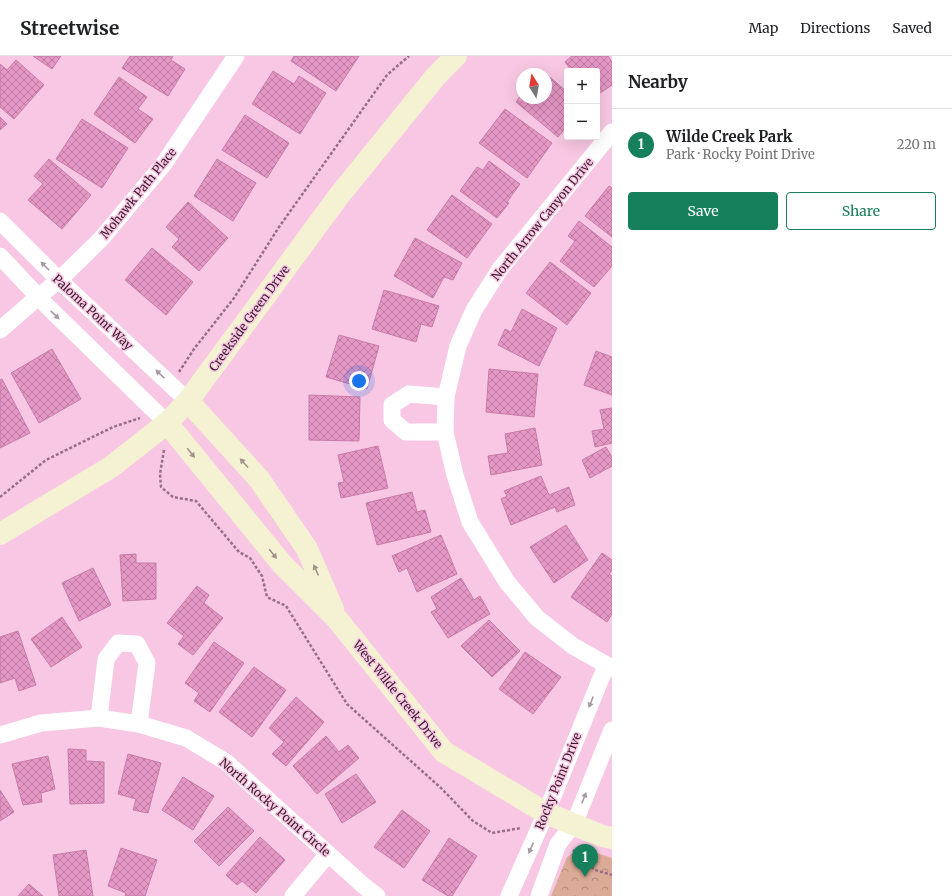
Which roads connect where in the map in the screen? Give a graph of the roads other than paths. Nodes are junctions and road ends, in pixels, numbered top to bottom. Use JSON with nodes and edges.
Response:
{"nodes":[{"id":1,"x":236,"y":56,"type":"edge"},
{"id":2,"x":456,"y":56,"type":"edge"},
{"id":3,"x":612,"y":132,"type":"edge"},
{"id":4,"x":0,"y":221,"type":"edge"},
{"id":5,"x":0,"y":256,"type":"edge"},
{"id":6,"x":59,"y":280,"type":"junction"},
{"id":7,"x":38,"y":297,"type":"junction"},
{"id":8,"x":0,"y":330,"type":"edge"},
{"id":9,"x":446,"y":397,"type":"junction"},
{"id":10,"x":188,"y":401,"type":"junction"},
{"id":11,"x":152,"y":426,"type":"junction"},
{"id":12,"x":445,"y":432,"type":"junction"},
{"id":13,"x":0,"y":534,"type":"edge"},
{"id":14,"x":337,"y":619,"type":"junction"},
{"id":15,"x":609,"y":667,"type":"edge"},
{"id":16,"x":98,"y":718,"type":"junction"},
{"id":17,"x":139,"y":724,"type":"junction"},
{"id":18,"x":612,"y":730,"type":"edge"},
{"id":19,"x":0,"y":735,"type":"edge"},
{"id":20,"x":546,"y":813,"type":"junction"},
{"id":21,"x":574,"y":824,"type":"junction"},
{"id":22,"x":612,"y":838,"type":"edge"},
{"id":23,"x":328,"y":854,"type":"junction"},
{"id":24,"x":293,"y":896,"type":"edge"},
{"id":25,"x":377,"y":896,"type":"edge"},
{"id":26,"x":510,"y":896,"type":"edge"},
{"id":27,"x":538,"y":896,"type":"edge"}],
"edges":[{"from":1,"to":6,"type":"street","name":"Mohawk Path Place"},
{"from":2,"to":10,"type":"street","name":"Creekside Green Drive"},
{"from":3,"to":9,"type":"street","name":"North Arrow Canyon Drive"},
{"from":6,"to":4,"type":"street","name":"Paloma Point Way","one_way":true},
{"from":5,"to":7,"type":"street"},
{"from":6,"to":7,"type":"street","name":"Mohawk Path Place"},
{"from":10,"to":6,"type":"street","name":"Paloma Point Way","one_way":true},
{"from":7,"to":8,"type":"street","name":"Mohawk Path Place"},
{"from":7,"to":11,"type":"street","one_way":true},
{"from":9,"to":12,"type":"street","name":"North Arrow Canyon Drive"},
{"from":9,"to":12,"type":"street"},
{"from":10,"to":11,"type":"street","name":"Creekside Green Drive"},
{"from":14,"to":10,"type":"street","name":"West Wilde Creek Drive","one_way":true},
{"from":11,"to":13,"type":"street","name":"Creekside Green Drive"},
{"from":11,"to":14,"type":"street","name":"West Wilde Creek Drive","one_way":true},
{"from":12,"to":15,"type":"street","name":"North Arrow Canyon Drive"},
{"from":14,"to":20,"type":"street","name":"West Wilde Creek Drive"},
{"from":15,"to":20,"type":"street","name":"Rocky Point Drive","one_way":true},
{"from":16,"to":17,"type":"street","name":"North Rocky Point Circle"},
{"from":16,"to":17,"type":"street"},
{"from":16,"to":19,"type":"street","name":"North Rocky Point Circle"},
{"from":17,"to":23,"type":"street","name":"North Rocky Point Circle"},
{"from":21,"to":18,"type":"street","name":"Rocky Point Drive","one_way":true},
{"from":20,"to":21,"type":"street","name":"West Wilde Creek Drive"},
{"from":20,"to":26,"type":"street","name":"Rocky Point Drive","one_way":true},
{"from":21,"to":22,"type":"street","name":"West Wilde Creek Drive"},
{"from":21,"to":27,"type":"street","name":"Rocky Point Drive"},
{"from":23,"to":24,"type":"street"},
{"from":23,"to":25,"type":"street","name":"North Rocky Point Circle"}]}
